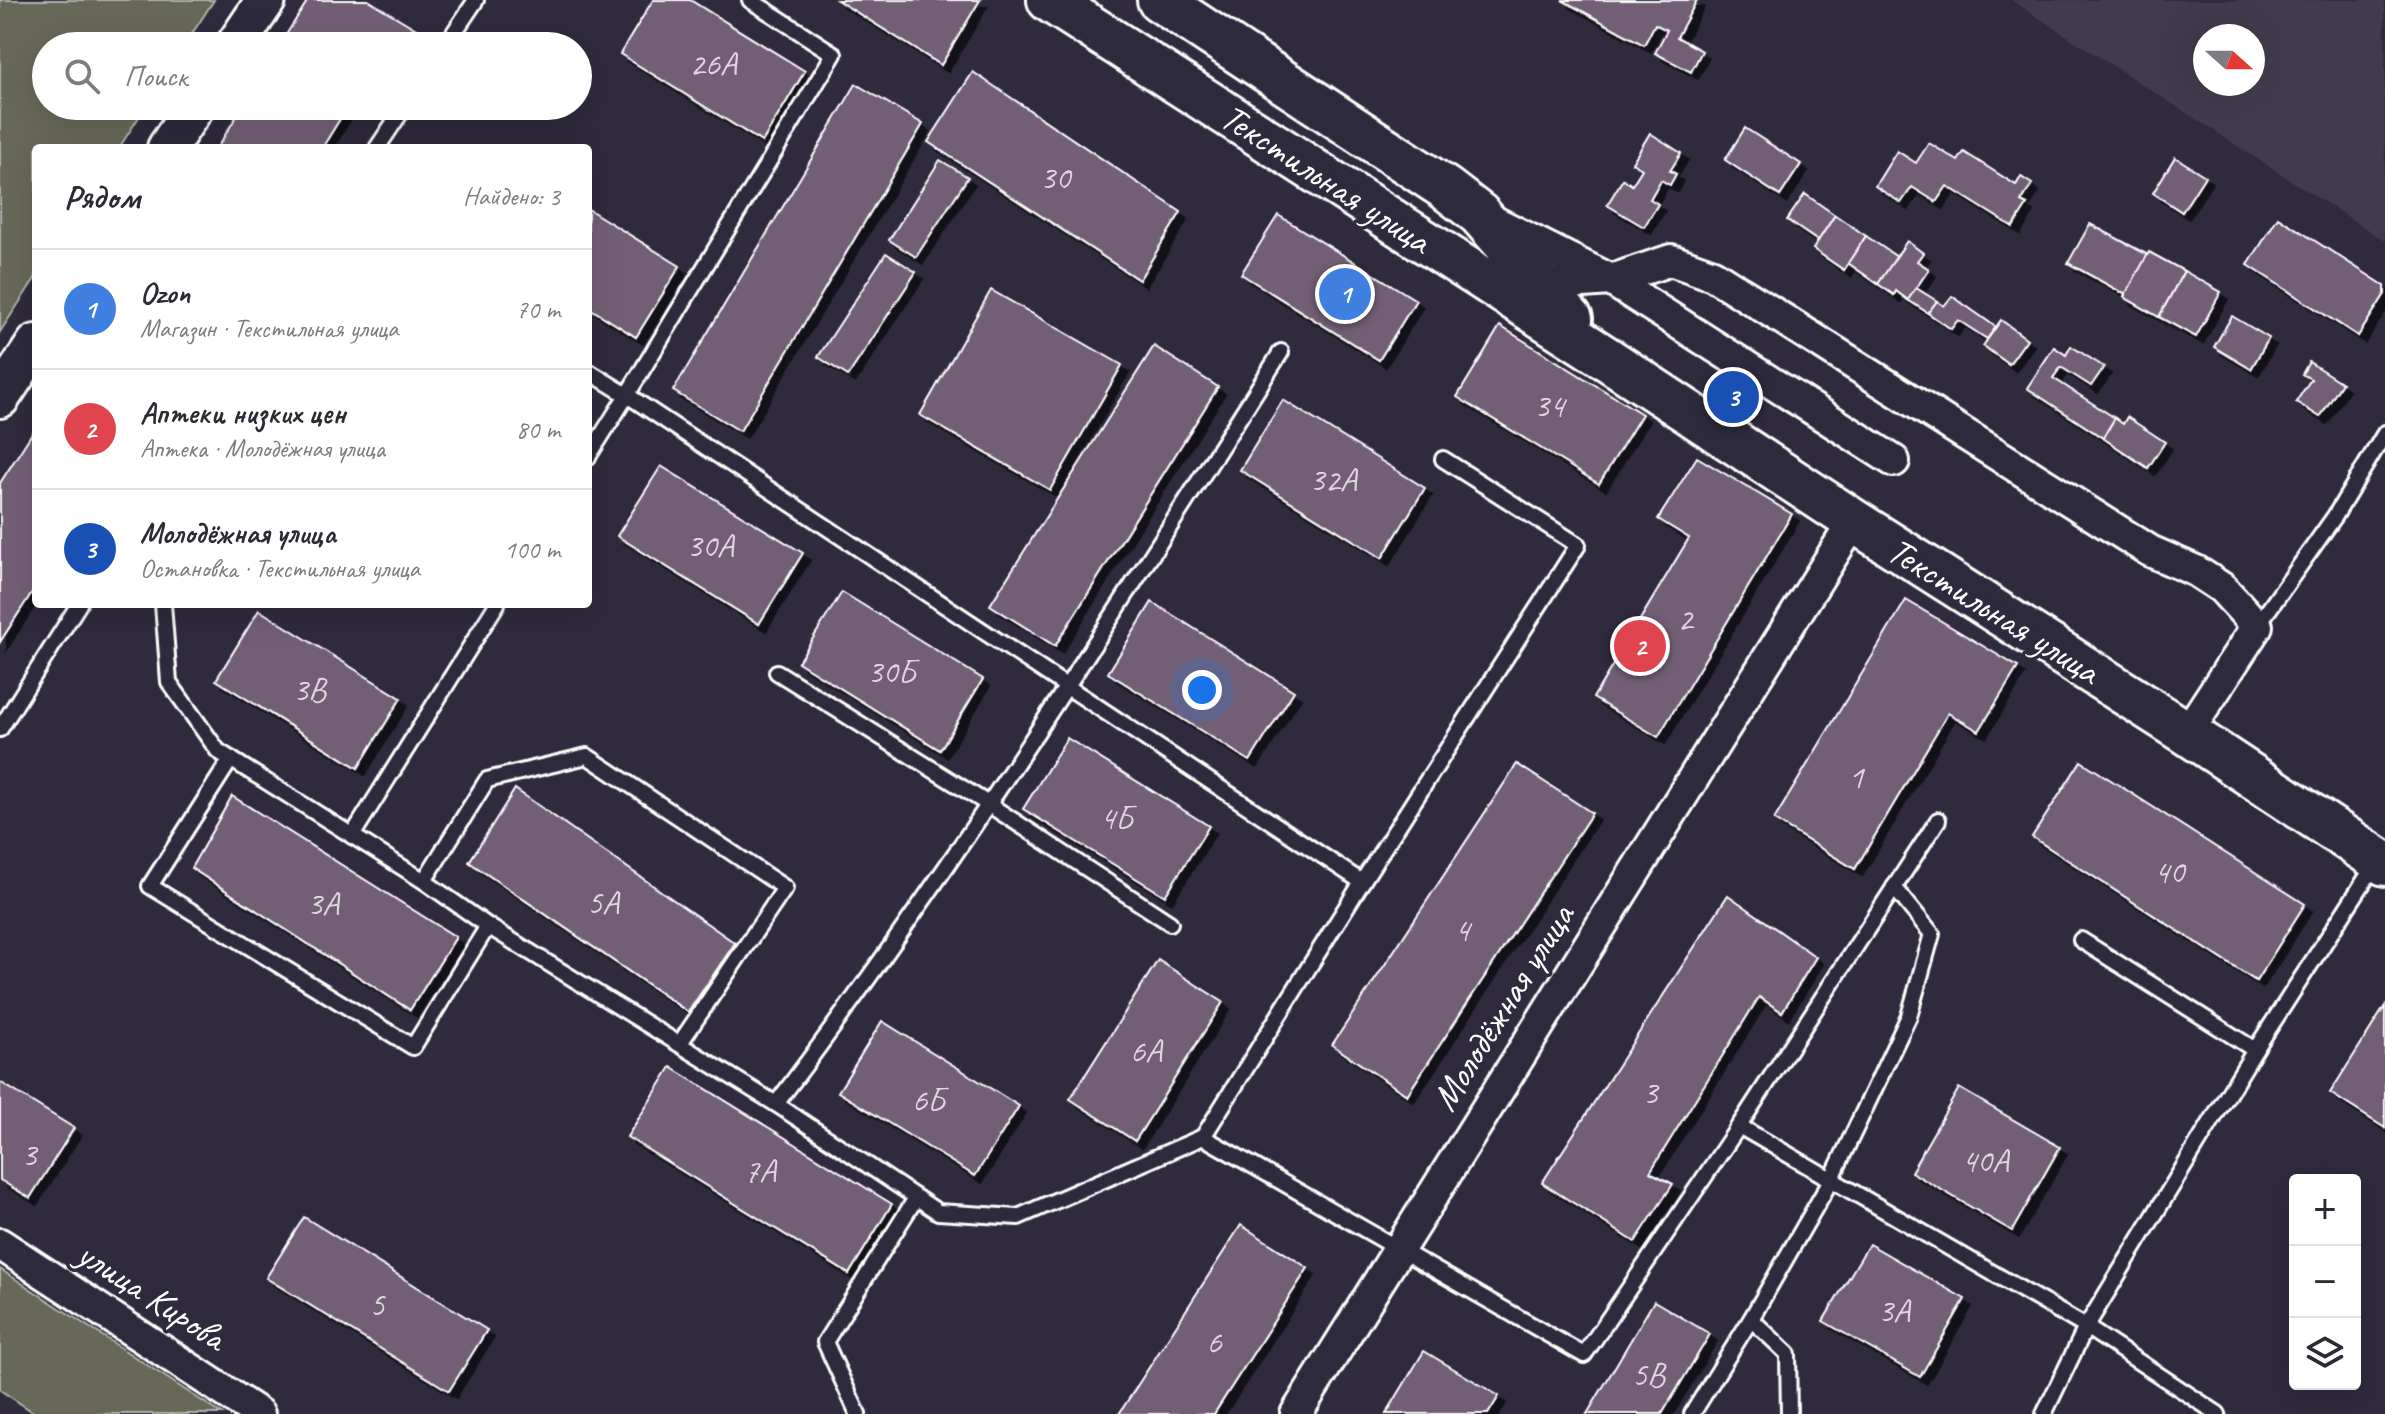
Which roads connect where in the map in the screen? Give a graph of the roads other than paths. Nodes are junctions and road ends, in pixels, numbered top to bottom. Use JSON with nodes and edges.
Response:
{"nodes":[{"id":1,"x":266,"y":0,"type":"edge"},
{"id":2,"x":476,"y":0,"type":"edge"},
{"id":3,"x":750,"y":0,"type":"edge"},
{"id":4,"x":1049,"y":0,"type":"edge"},
{"id":5,"x":1159,"y":0,"type":"edge"},
{"id":6,"x":244,"y":32,"type":"edge"},
{"id":7,"x":454,"y":32,"type":"edge"},
{"id":8,"x":186,"y":120,"type":"edge"},
{"id":9,"x":396,"y":120,"type":"edge"},
{"id":10,"x":170,"y":144,"type":"edge"},
{"id":11,"x":380,"y":144,"type":"edge"},
{"id":12,"x":1479,"y":214,"type":"junction"},
{"id":13,"x":1475,"y":274,"type":"junction"},
{"id":14,"x":1611,"y":280,"type":"junction"},
{"id":15,"x":1542,"y":286,"type":"junction"},
{"id":16,"x":32,"y":350,"type":"edge"},
{"id":17,"x":1281,"y":352,"type":"dead end"},
{"id":18,"x":1603,"y":356,"type":"junction"},
{"id":19,"x":592,"y":373,"type":"edge"},
{"id":20,"x":627,"y":395,"type":"junction"},
{"id":21,"x":0,"y":398,"type":"edge"},
{"id":22,"x":2385,"y":433,"type":"edge"},
{"id":23,"x":592,"y":451,"type":"edge"},
{"id":24,"x":1443,"y":459,"type":"dead end"},
{"id":25,"x":1894,"y":461,"type":"dead end"},
{"id":26,"x":1854,"y":521,"type":"junction"},
{"id":27,"x":76,"y":608,"type":"edge"},
{"id":28,"x":163,"y":608,"type":"edge"},
{"id":29,"x":494,"y":608,"type":"edge"},
{"id":30,"x":2257,"y":626,"type":"junction"},
{"id":31,"x":777,"y":672,"type":"dead end"},
{"id":32,"x":1069,"y":686,"type":"junction"},
{"id":33,"x":0,"y":729,"type":"edge"},
{"id":34,"x":2187,"y":733,"type":"junction"},
{"id":35,"x":231,"y":759,"type":"junction"},
{"id":36,"x":988,"y":804,"type":"junction"},
{"id":37,"x":1938,"y":820,"type":"dead end"},
{"id":38,"x":352,"y":836,"type":"junction"},
{"id":39,"x":2382,"y":861,"type":"edge"},
{"id":40,"x":424,"y":881,"type":"junction"},
{"id":41,"x":1362,"y":882,"type":"junction"},
{"id":42,"x":1894,"y":887,"type":"junction"},
{"id":43,"x":1170,"y":923,"type":"dead end"},
{"id":44,"x":488,"y":926,"type":"junction"},
{"id":45,"x":2081,"y":940,"type":"dead end"},
{"id":46,"x":680,"y":1043,"type":"junction"},
{"id":47,"x":2255,"y":1050,"type":"junction"},
{"id":48,"x":776,"y":1104,"type":"junction"},
{"id":49,"x":1739,"y":1126,"type":"junction"},
{"id":50,"x":1203,"y":1137,"type":"junction"},
{"id":51,"x":1831,"y":1180,"type":"junction"},
{"id":52,"x":916,"y":1198,"type":"junction"},
{"id":53,"x":0,"y":1244,"type":"edge"},
{"id":54,"x":1398,"y":1250,"type":"junction"},
{"id":55,"x":1751,"y":1319,"type":"junction"},
{"id":56,"x":2086,"y":1327,"type":"junction"},
{"id":57,"x":259,"y":1414,"type":"edge"},
{"id":58,"x":858,"y":1414,"type":"edge"},
{"id":59,"x":1296,"y":1414,"type":"edge"},
{"id":60,"x":1692,"y":1414,"type":"edge"},
{"id":61,"x":1789,"y":1414,"type":"edge"},
{"id":62,"x":2044,"y":1414,"type":"edge"},
{"id":63,"x":2218,"y":1414,"type":"edge"}],
"edges":[{"from":1,"to":6,"type":"street"},
{"from":2,"to":7,"type":"lane"},
{"from":3,"to":20,"type":"lane"},
{"from":4,"to":13,"type":"main road","name":"Текстильная улица"},
{"from":5,"to":12,"type":"main road","name":"Текстильная улица"},
{"from":8,"to":10,"type":"street"},
{"from":9,"to":11,"type":"lane"},
{"from":12,"to":14,"type":"street"},
{"from":12,"to":15,"type":"main road","name":"Текстильная улица"},
{"from":13,"to":15,"type":"street"},
{"from":13,"to":18,"type":"main road","name":"Текстильная улица"},
{"from":14,"to":15,"type":"street"},
{"from":14,"to":25,"type":"street"},
{"from":14,"to":30,"type":"street"},
{"from":15,"to":18,"type":"main road","name":"Текстильная улица"},
{"from":16,"to":21,"type":"street"},
{"from":17,"to":32,"type":"lane"},
{"from":18,"to":26,"type":"main road","name":"Текстильная улица"},
{"from":19,"to":20,"type":"lane"},
{"from":20,"to":23,"type":"lane"},
{"from":20,"to":32,"type":"lane"},
{"from":22,"to":30,"type":"lane"},
{"from":24,"to":41,"type":"lane"},
{"from":26,"to":34,"type":"main road","name":"Текстильная улица"},
{"from":26,"to":54,"type":"street","name":"Молодёжная улица"},
{"from":27,"to":33,"type":"lane"},
{"from":28,"to":35,"type":"lane"},
{"from":29,"to":38,"type":"lane"},
{"from":30,"to":34,"type":"street"},
{"from":31,"to":36,"type":"lane"},
{"from":32,"to":36,"type":"lane"},
{"from":32,"to":41,"type":"lane"},
{"from":34,"to":39,"type":"main road","name":"Текстильная улица"},
{"from":35,"to":38,"type":"lane"},
{"from":35,"to":44,"type":"lane"},
{"from":36,"to":43,"type":"lane"},
{"from":36,"to":48,"type":"lane"},
{"from":37,"to":42,"type":"lane"},
{"from":38,"to":40,"type":"lane"},
{"from":39,"to":47,"type":"lane"},
{"from":40,"to":44,"type":"lane"},
{"from":40,"to":46,"type":"lane"},
{"from":41,"to":50,"type":"lane"},
{"from":42,"to":49,"type":"lane"},
{"from":42,"to":51,"type":"lane"},
{"from":44,"to":46,"type":"lane"},
{"from":45,"to":47,"type":"lane"},
{"from":46,"to":48,"type":"lane"},
{"from":47,"to":56,"type":"lane"},
{"from":48,"to":52,"type":"lane"},
{"from":49,"to":51,"type":"lane"},
{"from":49,"to":54,"type":"lane"},
{"from":50,"to":52,"type":"lane"},
{"from":50,"to":54,"type":"lane"},
{"from":51,"to":55,"type":"lane"},
{"from":51,"to":56,"type":"lane"},
{"from":52,"to":58,"type":"lane"},
{"from":53,"to":57,"type":"street","name":"улица Кирова"},
{"from":54,"to":59,"type":"street","name":"Молодёжная улица"},
{"from":55,"to":60,"type":"lane"},
{"from":55,"to":61,"type":"lane"},
{"from":56,"to":62,"type":"lane"},
{"from":56,"to":63,"type":"lane"}]}
